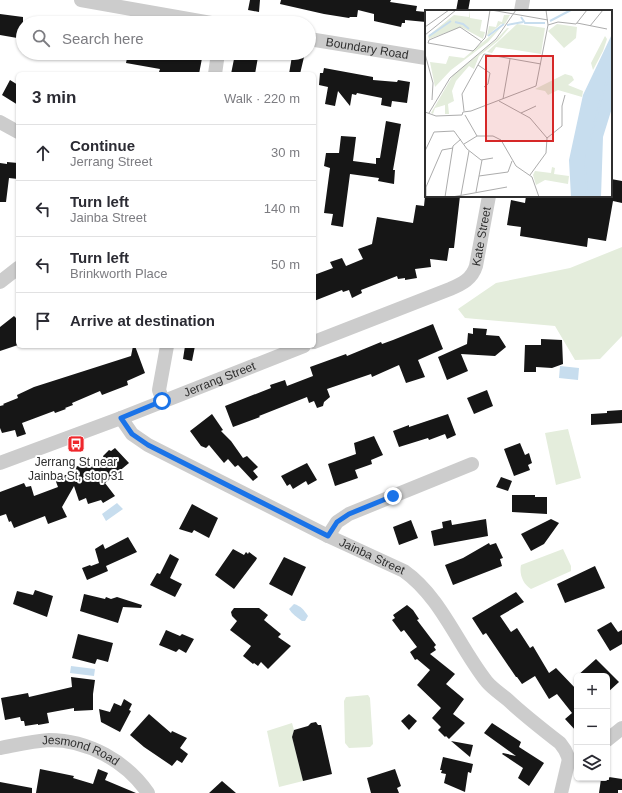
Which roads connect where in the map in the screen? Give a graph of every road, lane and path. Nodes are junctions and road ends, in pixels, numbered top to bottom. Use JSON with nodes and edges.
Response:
{"nodes":[{"id":1,"x":81,"y":0,"type":"edge"},
{"id":2,"x":523,"y":0,"type":"edge"},
{"id":3,"x":521,"y":10,"type":"edge"},
{"id":4,"x":171,"y":16,"type":"edge"},
{"id":5,"x":316,"y":40,"type":"edge"},
{"id":6,"x":425,"y":58,"type":"edge"},
{"id":7,"x":217,"y":60,"type":"edge"},
{"id":8,"x":215,"y":72,"type":"edge"},
{"id":9,"x":0,"y":122,"type":"edge"},
{"id":10,"x":16,"y":131,"type":"edge"},
{"id":11,"x":489,"y":197,"type":"edge"},
{"id":12,"x":16,"y":270,"type":"edge"},
{"id":13,"x":0,"y":282,"type":"edge"},
{"id":14,"x":316,"y":341,"type":"edge"},
{"id":15,"x":167,"y":348,"type":"edge"},
{"id":16,"x":299,"y":348,"type":"edge"},
{"id":17,"x":162,"y":401,"type":"junction"},
{"id":18,"x":121,"y":418,"type":"junction"},
{"id":19,"x":0,"y":463,"type":"edge"},
{"id":20,"x":472,"y":464,"type":"dead end"},
{"id":21,"x":328,"y":536,"type":"junction"},
{"id":22,"x":622,"y":728,"type":"edge"},
{"id":23,"x":610,"y":738,"type":"edge"},
{"id":24,"x":0,"y":748,"type":"edge"},
{"id":25,"x":573,"y":759,"type":"edge"},
{"id":26,"x":148,"y":793,"type":"edge"},
{"id":27,"x":561,"y":793,"type":"edge"}],
"edges":[{"from":1,"to":4,"type":"street"},
{"from":2,"to":3,"type":"street"},
{"from":5,"to":6,"type":"street","name":"Boundary Road"},
{"from":7,"to":8,"type":"street"},
{"from":9,"to":10,"type":"street"},
{"from":11,"to":14,"type":"street","name":"Kate Street"},
{"from":12,"to":13,"type":"street"},
{"from":15,"to":17,"type":"street"},
{"from":16,"to":17,"type":"street","name":"Jerrang Street"},
{"from":17,"to":18,"type":"street","name":"Jerrang Street"},
{"from":18,"to":19,"type":"street","name":"Jerrang Street"},
{"from":18,"to":21,"type":"street","name":"Jainba Street"},
{"from":20,"to":21,"type":"street"},
{"from":21,"to":25,"type":"street","name":"Jainba Street"},
{"from":22,"to":23,"type":"street"},
{"from":24,"to":26,"type":"street","name":"Jesmond Road"},
{"from":25,"to":27,"type":"street"}]}
